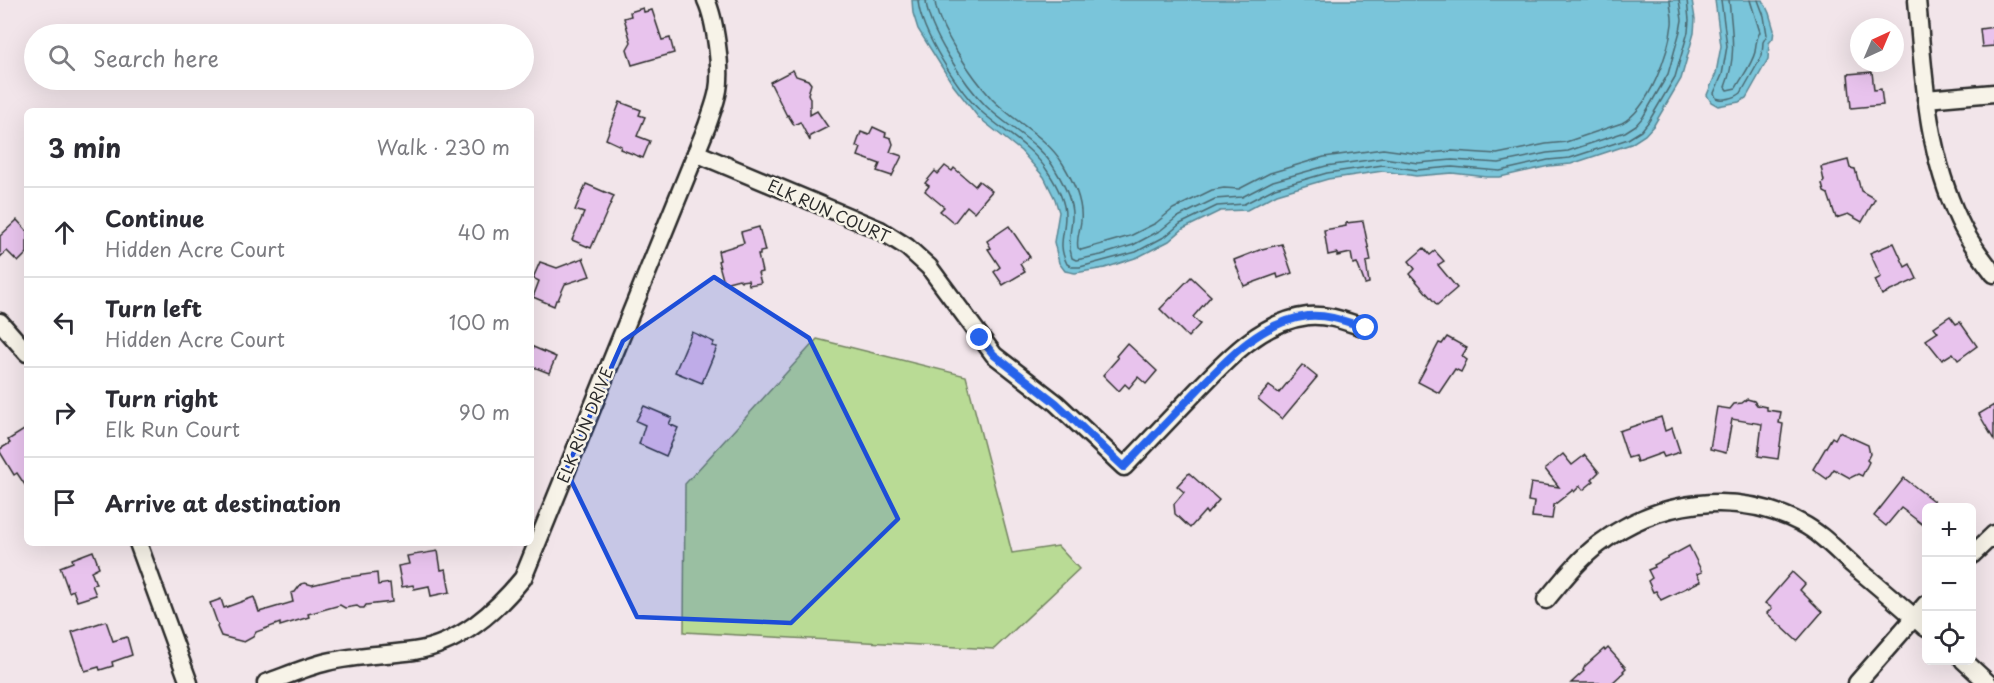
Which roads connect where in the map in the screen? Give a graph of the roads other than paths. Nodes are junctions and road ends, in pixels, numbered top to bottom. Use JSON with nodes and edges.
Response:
{"nodes":[{"id":1,"x":706,"y":0,"type":"edge"},
{"id":2,"x":1917,"y":0,"type":"edge"},
{"id":3,"x":1994,"y":93,"type":"edge"},
{"id":4,"x":1926,"y":99,"type":"junction"},
{"id":5,"x":696,"y":153,"type":"junction"},
{"id":6,"x":1994,"y":274,"type":"edge"},
{"id":7,"x":0,"y":322,"type":"edge"},
{"id":8,"x":1366,"y":328,"type":"dead end"},
{"id":9,"x":24,"y":350,"type":"edge"},
{"id":10,"x":1994,"y":534,"type":"edge"},
{"id":11,"x":139,"y":546,"type":"edge"},
{"id":12,"x":1976,"y":550,"type":"edge"},
{"id":13,"x":1546,"y":600,"type":"dead end"},
{"id":14,"x":1920,"y":622,"type":"edge"},
{"id":15,"x":1969,"y":665,"type":"edge"},
{"id":16,"x":189,"y":683,"type":"edge"},
{"id":17,"x":266,"y":683,"type":"edge"},
{"id":18,"x":1857,"y":683,"type":"edge"},
{"id":19,"x":1988,"y":683,"type":"edge"}],
"edges":[{"from":1,"to":5,"type":"street","name":"ELK RUN DRIVE"},
{"from":2,"to":4,"type":"street"},
{"from":3,"to":4,"type":"street"},
{"from":4,"to":6,"type":"street"},
{"from":5,"to":8,"type":"street","name":"ELK RUN COURT"},
{"from":5,"to":17,"type":"street","name":"ELK RUN DRIVE"},
{"from":7,"to":9,"type":"street"},
{"from":10,"to":12,"type":"street"},
{"from":11,"to":16,"type":"street"},
{"from":13,"to":14,"type":"street"},
{"from":14,"to":18,"type":"street"},
{"from":15,"to":19,"type":"street"}]}
